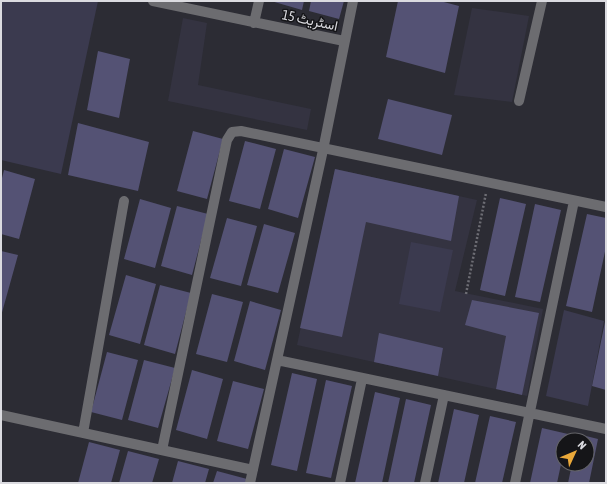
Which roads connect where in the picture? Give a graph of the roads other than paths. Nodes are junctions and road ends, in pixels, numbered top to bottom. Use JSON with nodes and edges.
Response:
{"nodes":[{"id":1,"x":153,"y":1,"type":"edge"},
{"id":2,"x":259,"y":1,"type":"edge"},
{"id":3,"x":353,"y":1,"type":"edge"},
{"id":4,"x":542,"y":1,"type":"edge"},
{"id":5,"x":254,"y":23,"type":"junction"},
{"id":6,"x":344,"y":41,"type":"junction"},
{"id":7,"x":520,"y":101,"type":"dead end"},
{"id":8,"x":323,"y":150,"type":"junction"},
{"id":9,"x":124,"y":201,"type":"dead end"},
{"id":10,"x":574,"y":201,"type":"junction"},
{"id":11,"x":606,"y":208,"type":"edge"},
{"id":12,"x":277,"y":360,"type":"junction"},
{"id":13,"x":362,"y":379,"type":"junction"},
{"id":14,"x":444,"y":395,"type":"junction"},
{"id":15,"x":529,"y":413,"type":"junction"},
{"id":16,"x":1,"y":415,"type":"edge"},
{"id":17,"x":606,"y":429,"type":"edge"},
{"id":18,"x":83,"y":433,"type":"junction"},
{"id":19,"x":162,"y":450,"type":"junction"},
{"id":20,"x":253,"y":470,"type":"junction"},
{"id":21,"x":250,"y":483,"type":"edge"},
{"id":22,"x":340,"y":483,"type":"edge"},
{"id":23,"x":425,"y":483,"type":"edge"},
{"id":24,"x":515,"y":483,"type":"edge"}],
"edges":[{"from":1,"to":5,"type":"street","name":"اسٹریٹ 15"},
{"from":2,"to":5,"type":"street"},
{"from":3,"to":6,"type":"street"},
{"from":4,"to":7,"type":"street"},
{"from":5,"to":6,"type":"street","name":"اسٹریٹ 15"},
{"from":6,"to":8,"type":"street"},
{"from":8,"to":10,"type":"street"},
{"from":8,"to":12,"type":"street"},
{"from":8,"to":19,"type":"street"},
{"from":9,"to":18,"type":"street"},
{"from":10,"to":11,"type":"street"},
{"from":10,"to":15,"type":"street"},
{"from":12,"to":13,"type":"street"},
{"from":12,"to":20,"type":"street"},
{"from":13,"to":14,"type":"street"},
{"from":13,"to":22,"type":"street"},
{"from":14,"to":15,"type":"street"},
{"from":14,"to":23,"type":"street"},
{"from":15,"to":17,"type":"street"},
{"from":15,"to":24,"type":"street"},
{"from":16,"to":18,"type":"street"},
{"from":18,"to":19,"type":"street"},
{"from":19,"to":20,"type":"street"},
{"from":20,"to":21,"type":"street"}]}
